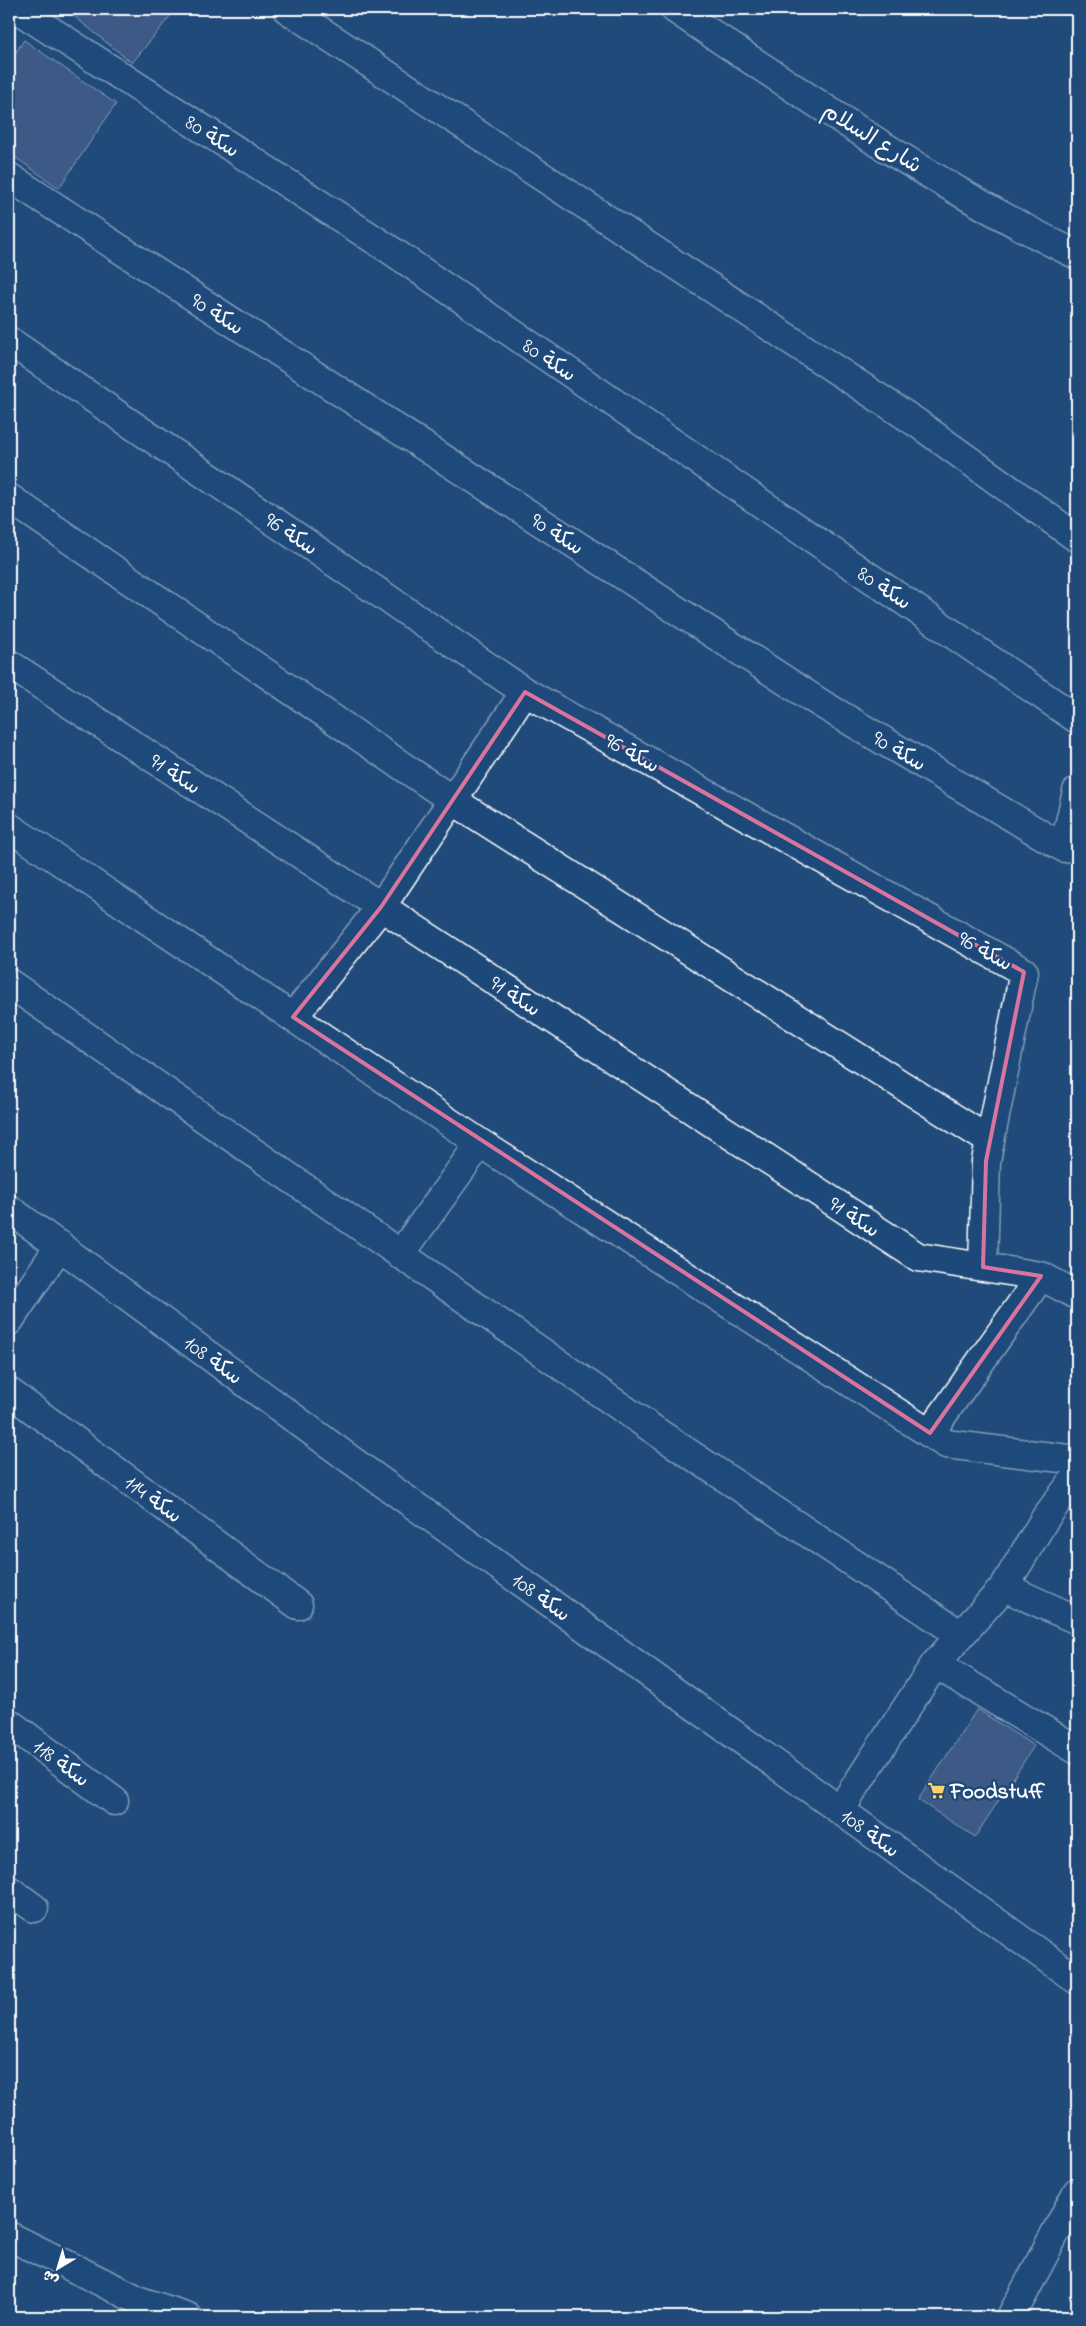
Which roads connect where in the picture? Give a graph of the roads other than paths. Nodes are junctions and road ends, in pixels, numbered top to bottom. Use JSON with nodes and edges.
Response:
{"nodes":[{"id":1,"x":17,"y":9,"type":"edge"},
{"id":2,"x":287,"y":9,"type":"edge"},
{"id":3,"x":675,"y":9,"type":"edge"},
{"id":4,"x":9,"y":177,"type":"edge"},
{"id":5,"x":1077,"y":255,"type":"edge"},
{"id":6,"x":9,"y":341,"type":"edge"},
{"id":7,"x":9,"y":498,"type":"edge"},
{"id":8,"x":1077,"y":538,"type":"edge"},
{"id":9,"x":9,"y":664,"type":"edge"},
{"id":10,"x":525,"y":692,"type":"junction"},
{"id":11,"x":1077,"y":719,"type":"edge"},
{"id":12,"x":1077,"y":791,"type":"edge"},
{"id":13,"x":452,"y":800,"type":"junction"},
{"id":14,"x":9,"y":827,"type":"edge"},
{"id":15,"x":381,"y":907,"type":"junction"},
{"id":16,"x":9,"y":984,"type":"edge"},
{"id":17,"x":293,"y":1018,"type":"junction"},
{"id":18,"x":990,"y":1141,"type":"junction"},
{"id":19,"x":480,"y":1143,"type":"junction"},
{"id":20,"x":9,"y":1209,"type":"edge"},
{"id":21,"x":60,"y":1245,"type":"junction"},
{"id":22,"x":400,"y":1255,"type":"junction"},
{"id":23,"x":983,"y":1267,"type":"junction"},
{"id":24,"x":1042,"y":1276,"type":"junction"},
{"id":25,"x":1077,"y":1295,"type":"edge"},
{"id":26,"x":9,"y":1321,"type":"edge"},
{"id":27,"x":9,"y":1392,"type":"edge"},
{"id":28,"x":930,"y":1433,"type":"junction"},
{"id":29,"x":1077,"y":1460,"type":"edge"},
{"id":30,"x":1077,"y":1476,"type":"edge"},
{"id":31,"x":1004,"y":1587,"type":"junction"},
{"id":32,"x":298,"y":1605,"type":"dead end"},
{"id":33,"x":1077,"y":1620,"type":"edge"},
{"id":34,"x":961,"y":1635,"type":"junction"},
{"id":35,"x":935,"y":1664,"type":"junction"},
{"id":36,"x":9,"y":1723,"type":"edge"},
{"id":37,"x":1077,"y":1750,"type":"edge"},
{"id":38,"x":114,"y":1801,"type":"dead end"},
{"id":39,"x":840,"y":1810,"type":"junction"},
{"id":40,"x":9,"y":1890,"type":"edge"},
{"id":41,"x":34,"y":1908,"type":"dead end"},
{"id":42,"x":1077,"y":1980,"type":"edge"},
{"id":43,"x":1073,"y":2209,"type":"edge"},
{"id":44,"x":9,"y":2236,"type":"edge"},
{"id":45,"x":188,"y":2317,"type":"edge"},
{"id":46,"x":1011,"y":2317,"type":"edge"}],
"edges":[{"from":1,"to":11,"type":"street","name":"سكة 80"},
{"from":2,"to":8,"type":"street"},
{"from":3,"to":5,"type":"street","name":"شارع السلام"},
{"from":4,"to":12,"type":"street","name":"سكة 90"},
{"from":6,"to":10,"type":"street","name":"سكة 96"},
{"from":7,"to":13,"type":"street"},
{"from":9,"to":15,"type":"street","name":"سكة 91"},
{"from":10,"to":13,"type":"street"},
{"from":10,"to":18,"type":"street","name":"سكة 96"},
{"from":13,"to":15,"type":"street"},
{"from":13,"to":18,"type":"street"},
{"from":14,"to":17,"type":"street"},
{"from":15,"to":17,"type":"street"},
{"from":15,"to":23,"type":"street","name":"سكة 91"},
{"from":16,"to":22,"type":"street"},
{"from":17,"to":19,"type":"street"},
{"from":18,"to":23,"type":"street","name":"سكة 96"},
{"from":19,"to":22,"type":"street"},
{"from":19,"to":28,"type":"street"},
{"from":20,"to":21,"type":"street","name":"سكة 108"},
{"from":21,"to":26,"type":"street"},
{"from":21,"to":39,"type":"street","name":"سكة 108"},
{"from":22,"to":34,"type":"street"},
{"from":23,"to":24,"type":"street","name":"سكة 91"},
{"from":24,"to":25,"type":"street","name":"سكة 91"},
{"from":24,"to":28,"type":"street"},
{"from":27,"to":32,"type":"street","name":"سكة 114"},
{"from":28,"to":29,"type":"street"},
{"from":30,"to":31,"type":"street"},
{"from":31,"to":33,"type":"street"},
{"from":31,"to":34,"type":"street"},
{"from":34,"to":35,"type":"street"},
{"from":35,"to":37,"type":"street"},
{"from":35,"to":39,"type":"street"},
{"from":36,"to":38,"type":"street","name":"سكة 118"},
{"from":39,"to":42,"type":"street","name":"سكة 108"},
{"from":40,"to":41,"type":"street"},
{"from":43,"to":46,"type":"street"},
{"from":44,"to":45,"type":"street"}]}
